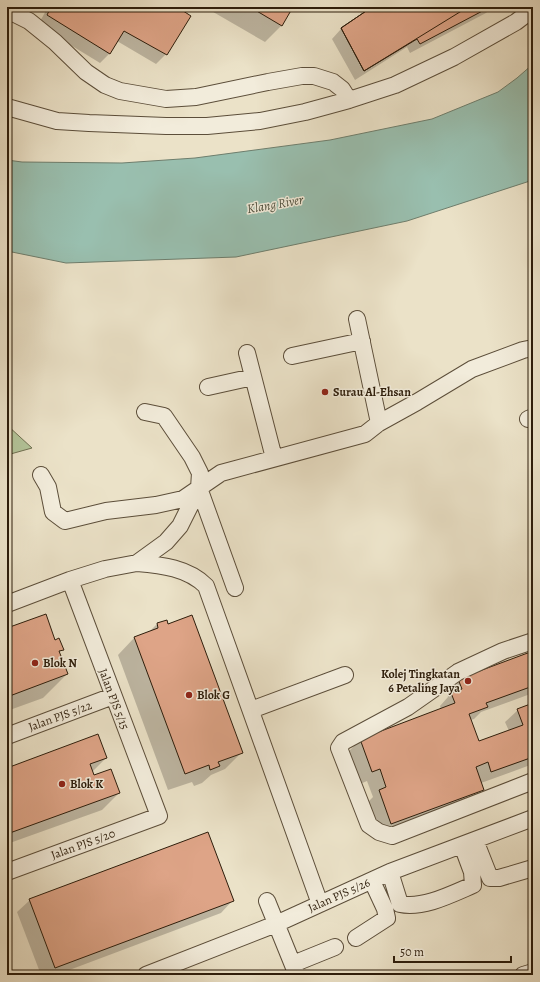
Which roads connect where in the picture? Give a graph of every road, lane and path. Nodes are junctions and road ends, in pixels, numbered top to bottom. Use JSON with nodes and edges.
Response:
{"nodes":[{"id":1,"x":533,"y":9,"type":"edge"},
{"id":2,"x":7,"y":10,"type":"edge"},
{"id":3,"x":350,"y":100,"type":"junction"},
{"id":4,"x":7,"y":107,"type":"edge"},
{"id":5,"x":357,"y":319,"type":"dead end"},
{"id":6,"x":362,"y":341,"type":"junction"},
{"id":7,"x":533,"y":348,"type":"edge"},
{"id":8,"x":247,"y":353,"type":"dead end"},
{"id":9,"x":292,"y":356,"type":"dead end"},
{"id":10,"x":253,"y":377,"type":"junction"},
{"id":11,"x":208,"y":387,"type":"dead end"},
{"id":12,"x":145,"y":412,"type":"dead end"},
{"id":13,"x":379,"y":423,"type":"junction"},
{"id":14,"x":274,"y":458,"type":"junction"},
{"id":15,"x":41,"y":475,"type":"dead end"},
{"id":16,"x":199,"y":488,"type":"junction"},
{"id":17,"x":137,"y":563,"type":"junction"},
{"id":18,"x":70,"y":580,"type":"junction"},
{"id":19,"x":235,"y":588,"type":"dead end"},
{"id":20,"x":7,"y":604,"type":"edge"},
{"id":21,"x":533,"y":641,"type":"edge"},
{"id":22,"x":345,"y":675,"type":"dead end"},
{"id":23,"x":112,"y":696,"type":"junction"},
{"id":24,"x":251,"y":710,"type":"junction"},
{"id":25,"x":7,"y":736,"type":"edge"},
{"id":26,"x":533,"y":781,"type":"edge"},
{"id":27,"x":159,"y":816,"type":"joint"},
{"id":28,"x":533,"y":818,"type":"edge"},
{"id":29,"x":468,"y":843,"type":"junction"},
{"id":30,"x":533,"y":868,"type":"edge"},
{"id":31,"x":7,"y":872,"type":"edge"},
{"id":32,"x":390,"y":872,"type":"junction"},
{"id":33,"x":372,"y":881,"type":"junction"},
{"id":34,"x":267,"y":901,"type":"dead end"},
{"id":35,"x":320,"y":904,"type":"junction"},
{"id":36,"x":276,"y":924,"type":"junction"},
{"id":37,"x":356,"y":938,"type":"dead end"},
{"id":38,"x":335,"y":947,"type":"dead end"},
{"id":39,"x":295,"y":970,"type":"edge"},
{"id":40,"x":166,"y":972,"type":"edge"},
{"id":41,"x":533,"y":972,"type":"edge"},
{"id":42,"x":146,"y":975,"type":"edge"},
{"id":43,"x":523,"y":975,"type":"edge"}],
"edges":[{"from":1,"to":3,"type":"street"},
{"from":2,"to":3,"type":"street"},
{"from":3,"to":4,"type":"street"},
{"from":5,"to":6,"type":"street"},
{"from":6,"to":9,"type":"street"},
{"from":6,"to":13,"type":"street"},
{"from":7,"to":13,"type":"street"},
{"from":8,"to":10,"type":"street"},
{"from":10,"to":11,"type":"street"},
{"from":10,"to":14,"type":"street"},
{"from":12,"to":16,"type":"street"},
{"from":13,"to":14,"type":"street"},
{"from":14,"to":16,"type":"street"},
{"from":15,"to":16,"type":"street"},
{"from":16,"to":17,"type":"street"},
{"from":16,"to":19,"type":"street"},
{"from":17,"to":18,"type":"street"},
{"from":17,"to":24,"type":"street"},
{"from":18,"to":20,"type":"street"},
{"from":18,"to":23,"type":"street","name":"Jalan PJS 5/15"},
{"from":21,"to":26,"type":"street"},
{"from":22,"to":24,"type":"street"},
{"from":23,"to":25,"type":"street","name":"Jalan PJS 5/22"},
{"from":23,"to":27,"type":"street","name":"Jalan PJS 5/15"},
{"from":24,"to":35,"type":"street"},
{"from":27,"to":31,"type":"street","name":"Jalan PJS 5/20"},
{"from":28,"to":29,"type":"street","name":"Jalan PJS 5/26"},
{"from":29,"to":30,"type":"street"},
{"from":29,"to":32,"type":"street","name":"Jalan PJS 5/26"},
{"from":29,"to":32,"type":"street"},
{"from":32,"to":33,"type":"street","name":"Jalan PJS 5/26"},
{"from":33,"to":35,"type":"street","name":"Jalan PJS 5/26"},
{"from":33,"to":37,"type":"street"},
{"from":34,"to":36,"type":"street"},
{"from":35,"to":36,"type":"street","name":"Jalan PJS 5/26"},
{"from":36,"to":39,"type":"street"},
{"from":36,"to":40,"type":"street","name":"Jalan PJS 5/26"},
{"from":38,"to":39,"type":"street"},
{"from":40,"to":42,"type":"street","name":"Jalan PJS 5/26"},
{"from":41,"to":43,"type":"street"}]}
